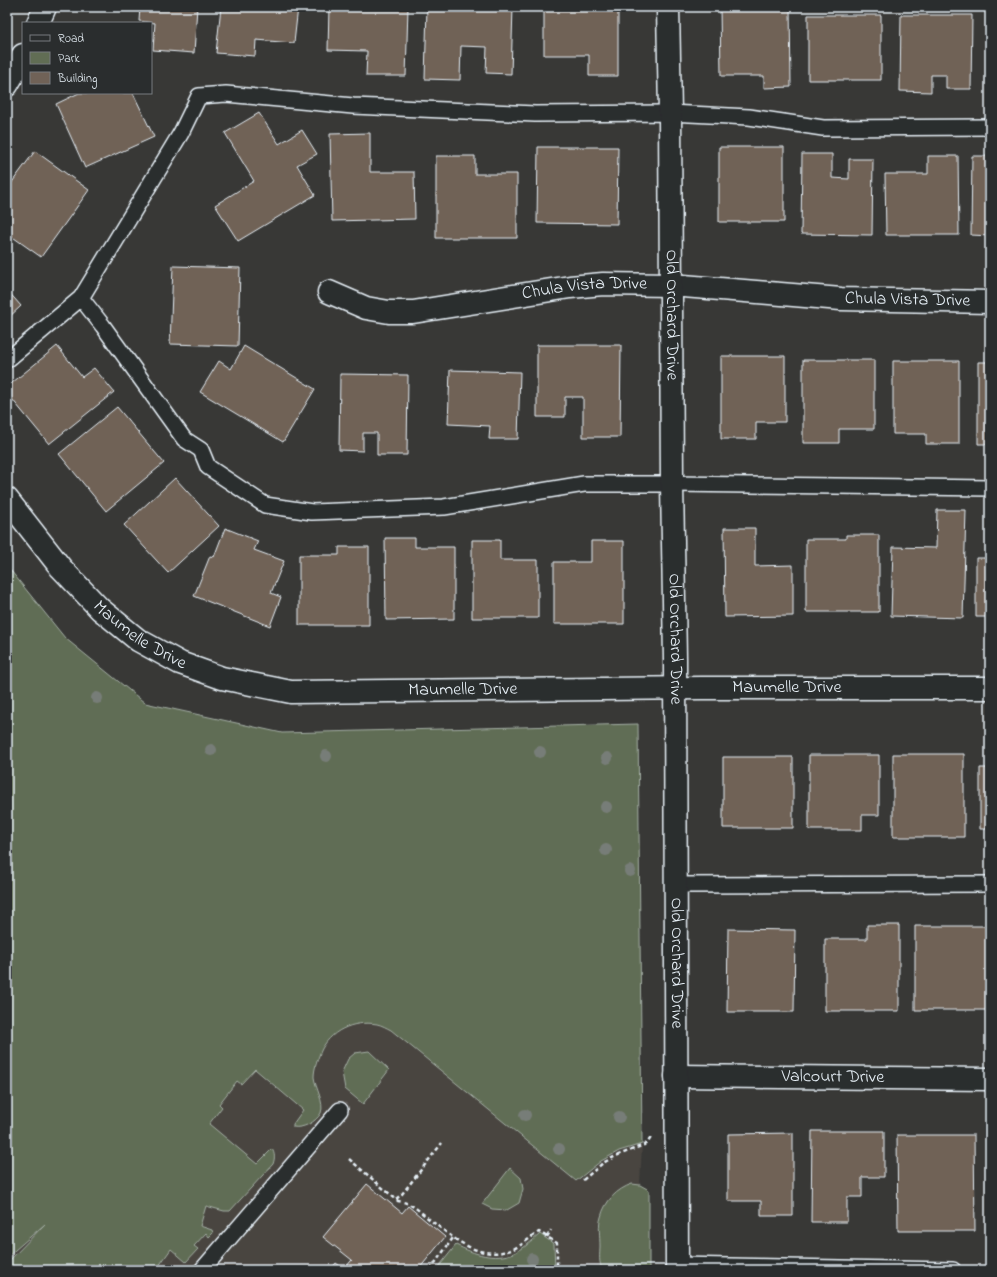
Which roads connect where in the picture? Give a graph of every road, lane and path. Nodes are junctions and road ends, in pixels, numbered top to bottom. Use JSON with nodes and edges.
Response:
{"nodes":[{"id":1,"x":45,"y":7,"type":"edge"},
{"id":2,"x":668,"y":7,"type":"edge"},
{"id":3,"x":38,"y":22,"type":"edge"},
{"id":4,"x":22,"y":57,"type":"edge"},
{"id":5,"x":7,"y":85,"type":"edge"},
{"id":6,"x":670,"y":113,"type":"junction"},
{"id":7,"x":990,"y":127,"type":"edge"},
{"id":8,"x":671,"y":286,"type":"junction"},
{"id":9,"x":329,"y":292,"type":"dead end"},
{"id":10,"x":81,"y":298,"type":"junction"},
{"id":11,"x":990,"y":302,"type":"edge"},
{"id":12,"x":7,"y":360,"type":"edge"},
{"id":13,"x":672,"y":484,"type":"junction"},
{"id":14,"x":990,"y":488,"type":"edge"},
{"id":15,"x":7,"y":499,"type":"edge"},
{"id":16,"x":675,"y":688,"type":"junction"},
{"id":17,"x":990,"y":688,"type":"edge"},
{"id":18,"x":990,"y":884,"type":"edge"},
{"id":19,"x":675,"y":885,"type":"junction"},
{"id":20,"x":676,"y":1076,"type":"junction"},
{"id":21,"x":990,"y":1079,"type":"edge"},
{"id":22,"x":340,"y":1110,"type":"dead end"},
{"id":23,"x":652,"y":1135,"type":"dead end"},
{"id":24,"x":442,"y":1144,"type":"dead end"},
{"id":25,"x":349,"y":1159,"type":"dead end"},
{"id":26,"x":583,"y":1180,"type":"dead end"},
{"id":27,"x":396,"y":1199,"type":"junction"},
{"id":28,"x":551,"y":1230,"type":"dead end"},
{"id":29,"x":547,"y":1236,"type":"junction"},
{"id":30,"x":453,"y":1238,"type":"junction"},
{"id":31,"x":678,"y":1268,"type":"edge"},
{"id":32,"x":202,"y":1270,"type":"edge"},
{"id":33,"x":430,"y":1270,"type":"edge"},
{"id":34,"x":557,"y":1270,"type":"edge"},
{"id":35,"x":954,"y":1270,"type":"edge"}],
"edges":[{"from":1,"to":3,"type":"street"},
{"from":2,"to":6,"type":"street","name":"Old Orchard Drive"},
{"from":4,"to":5,"type":"street"},
{"from":6,"to":7,"type":"lane"},
{"from":6,"to":8,"type":"street","name":"Old Orchard Drive"},
{"from":6,"to":10,"type":"lane"},
{"from":8,"to":9,"type":"street","name":"Chula Vista Drive"},
{"from":8,"to":11,"type":"street","name":"Chula Vista Drive"},
{"from":8,"to":13,"type":"street","name":"Old Orchard Drive"},
{"from":10,"to":12,"type":"lane"},
{"from":10,"to":13,"type":"lane"},
{"from":13,"to":14,"type":"lane"},
{"from":13,"to":16,"type":"street","name":"Old Orchard Drive"},
{"from":15,"to":16,"type":"street","name":"Maumelle Drive"},
{"from":16,"to":17,"type":"street","name":"Maumelle Drive"},
{"from":16,"to":19,"type":"street","name":"Old Orchard Drive"},
{"from":18,"to":19,"type":"lane"},
{"from":19,"to":20,"type":"street","name":"Old Orchard Drive"},
{"from":20,"to":21,"type":"street","name":"Valcourt Drive"},
{"from":20,"to":31,"type":"street","name":"Old Orchard Drive"},
{"from":22,"to":32,"type":"lane"},
{"from":23,"to":26,"type":"path"},
{"from":24,"to":27,"type":"path"},
{"from":25,"to":27,"type":"path"},
{"from":27,"to":30,"type":"path"},
{"from":28,"to":29,"type":"path"},
{"from":29,"to":30,"type":"path"},
{"from":29,"to":34,"type":"path"},
{"from":30,"to":33,"type":"path"},
{"from":31,"to":35,"type":"lane"}]}
